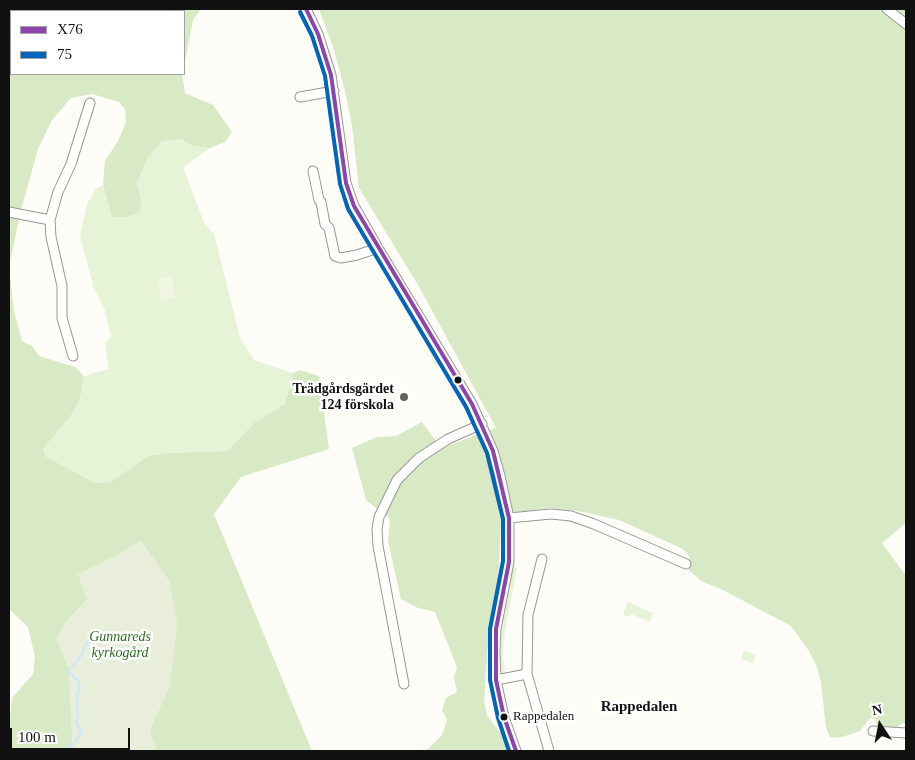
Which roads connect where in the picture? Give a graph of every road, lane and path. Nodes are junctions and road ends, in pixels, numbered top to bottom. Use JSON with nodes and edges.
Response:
{"nodes":[{"id":1,"x":306,"y":9,"type":"edge"},
{"id":2,"x":891,"y":10,"type":"edge"},
{"id":3,"x":906,"y":24,"type":"edge"},
{"id":4,"x":334,"y":91,"type":"junction"},
{"id":5,"x":300,"y":97,"type":"dead end"},
{"id":6,"x":90,"y":103,"type":"dead end"},
{"id":7,"x":313,"y":170,"type":"dead end"},
{"id":8,"x":9,"y":212,"type":"edge"},
{"id":9,"x":50,"y":220,"type":"junction"},
{"id":10,"x":378,"y":248,"type":"junction"},
{"id":11,"x":73,"y":356,"type":"dead end"},
{"id":12,"x":482,"y":424,"type":"junction"},
{"id":13,"x":508,"y":518,"type":"junction"},
{"id":14,"x":542,"y":559,"type":"dead end"},
{"id":15,"x":686,"y":564,"type":"dead end"},
{"id":16,"x":527,"y":674,"type":"junction"},
{"id":17,"x":496,"y":680,"type":"junction"},
{"id":18,"x":404,"y":684,"type":"dead end"},
{"id":19,"x":872,"y":731,"type":"dead end"},
{"id":20,"x":906,"y":733,"type":"edge"},
{"id":21,"x":516,"y":751,"type":"edge"},
{"id":22,"x":549,"y":751,"type":"edge"}],
"edges":[{"from":1,"to":4,"type":"street"},
{"from":2,"to":3,"type":"street"},
{"from":4,"to":5,"type":"street"},
{"from":4,"to":10,"type":"street"},
{"from":6,"to":9,"type":"street"},
{"from":7,"to":10,"type":"street"},
{"from":8,"to":9,"type":"street"},
{"from":9,"to":11,"type":"street"},
{"from":10,"to":12,"type":"street"},
{"from":12,"to":13,"type":"street"},
{"from":12,"to":18,"type":"street"},
{"from":13,"to":15,"type":"street"},
{"from":13,"to":17,"type":"street"},
{"from":14,"to":16,"type":"street"},
{"from":16,"to":17,"type":"street"},
{"from":16,"to":22,"type":"street"},
{"from":17,"to":21,"type":"street"},
{"from":19,"to":20,"type":"street"}]}
